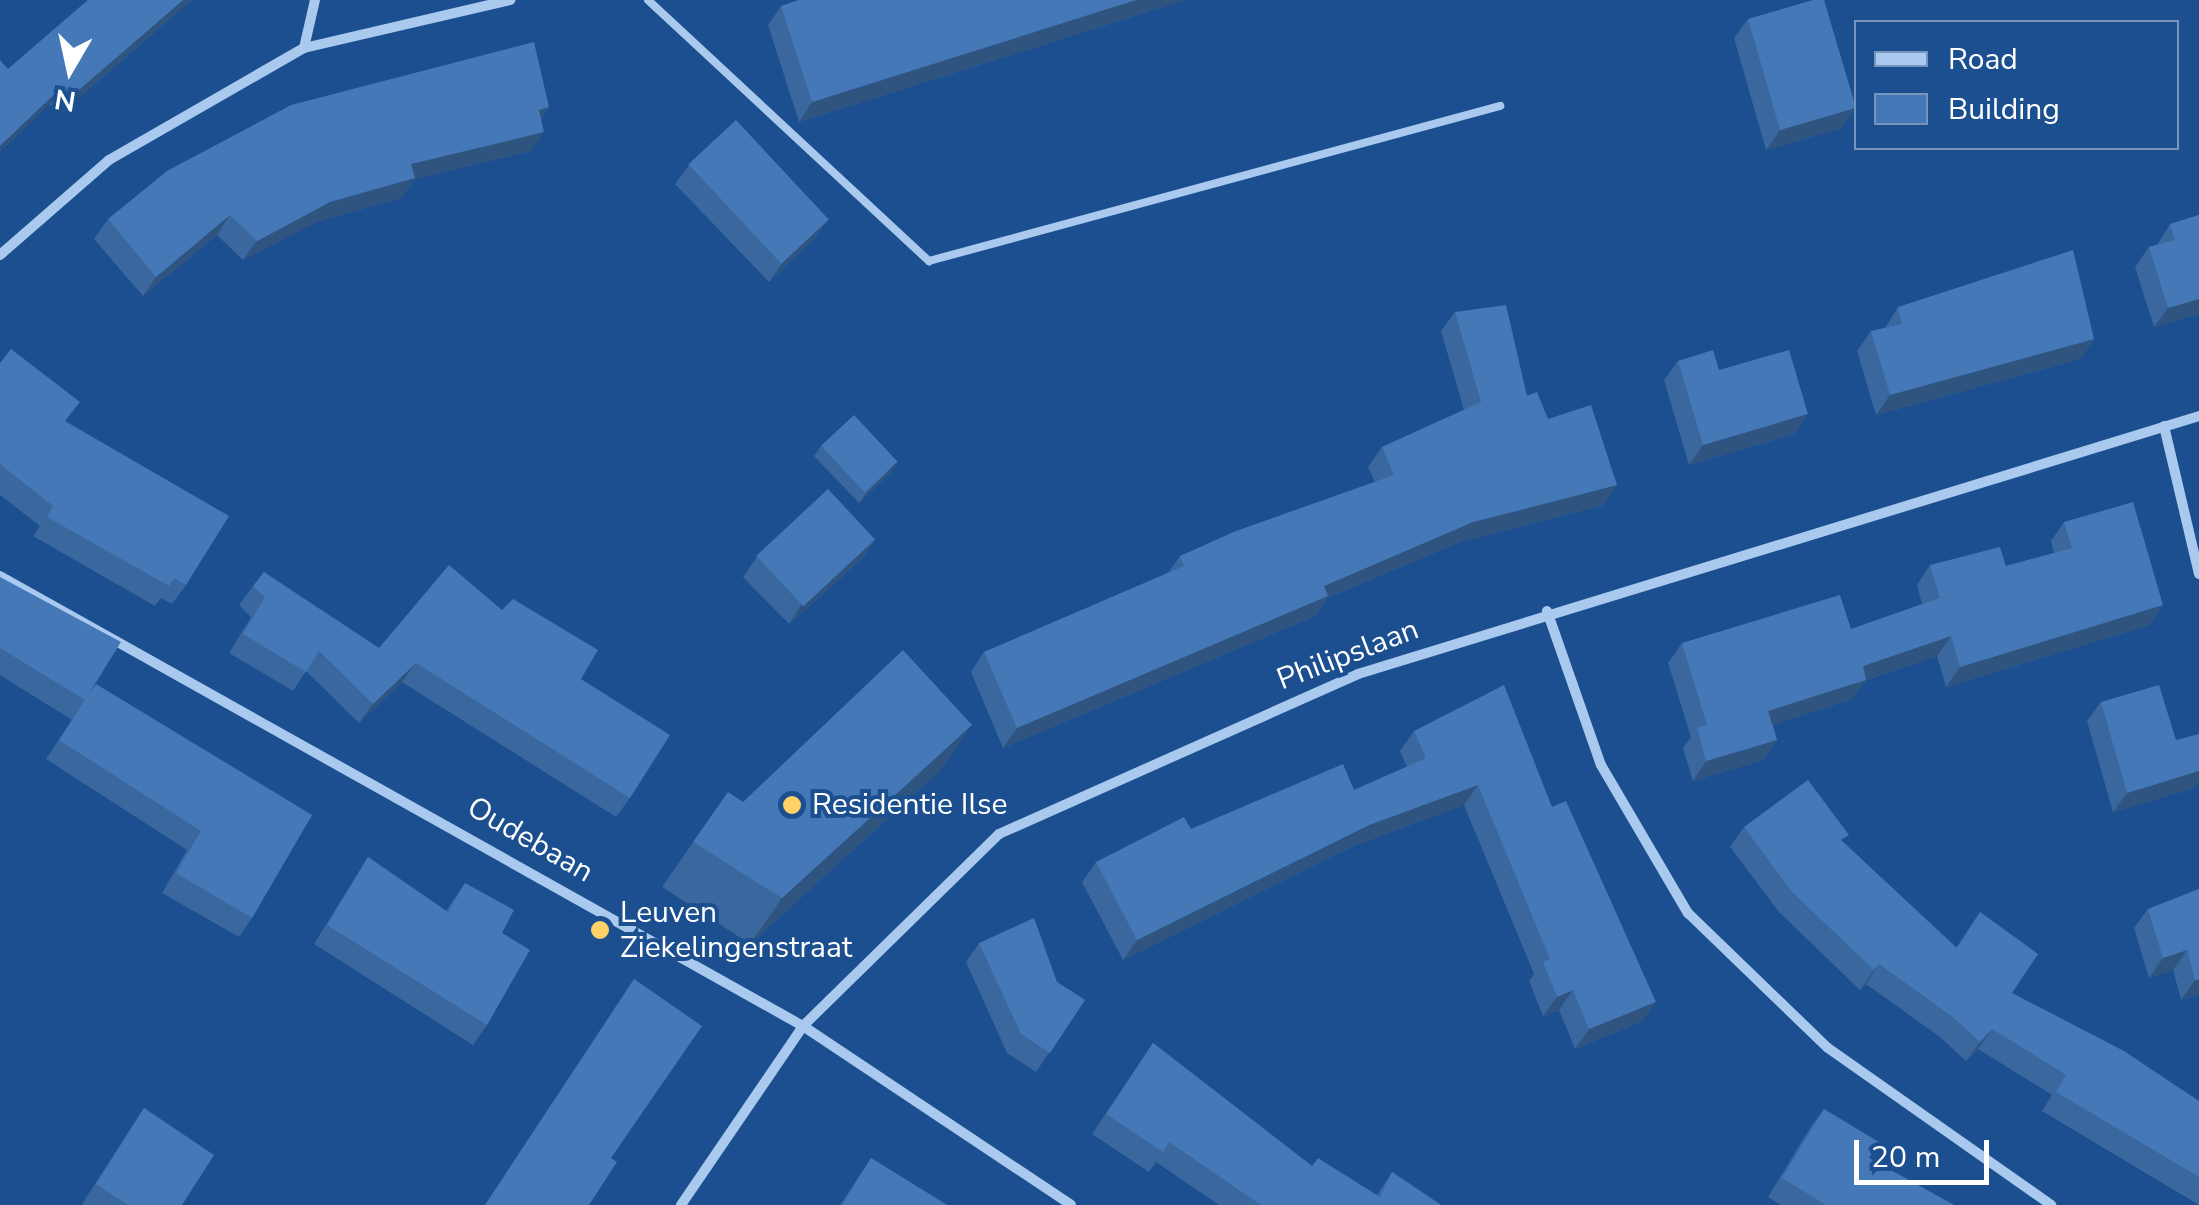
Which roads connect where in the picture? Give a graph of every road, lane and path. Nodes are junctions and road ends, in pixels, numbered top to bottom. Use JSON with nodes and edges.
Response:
{"nodes":[{"id":1,"x":315,"y":0,"type":"edge"},
{"id":2,"x":511,"y":0,"type":"edge"},
{"id":3,"x":648,"y":0,"type":"edge"},
{"id":4,"x":304,"y":48,"type":"junction"},
{"id":5,"x":1500,"y":106,"type":"dead end"},
{"id":6,"x":0,"y":255,"type":"edge"},
{"id":7,"x":2199,"y":416,"type":"edge"},
{"id":8,"x":2164,"y":426,"type":"junction"},
{"id":9,"x":2199,"y":574,"type":"edge"},
{"id":10,"x":0,"y":576,"type":"edge"},
{"id":11,"x":1546,"y":611,"type":"junction"},
{"id":12,"x":803,"y":1026,"type":"junction"},
{"id":13,"x":681,"y":1205,"type":"edge"},
{"id":14,"x":1070,"y":1205,"type":"edge"},
{"id":15,"x":2050,"y":1205,"type":"edge"}],
"edges":[{"from":1,"to":4,"type":"street"},
{"from":2,"to":4,"type":"street"},
{"from":3,"to":5,"type":"lane"},
{"from":4,"to":6,"type":"street"},
{"from":7,"to":8,"type":"street","name":"Philipslaan"},
{"from":8,"to":9,"type":"street"},
{"from":8,"to":11,"type":"street","name":"Philipslaan"},
{"from":10,"to":12,"type":"street","name":"Oudebaan"},
{"from":11,"to":12,"type":"street","name":"Philipslaan"},
{"from":11,"to":15,"type":"street"},
{"from":12,"to":13,"type":"street","name":"Philipslaan"},
{"from":12,"to":14,"type":"street","name":"Oudebaan"}]}
